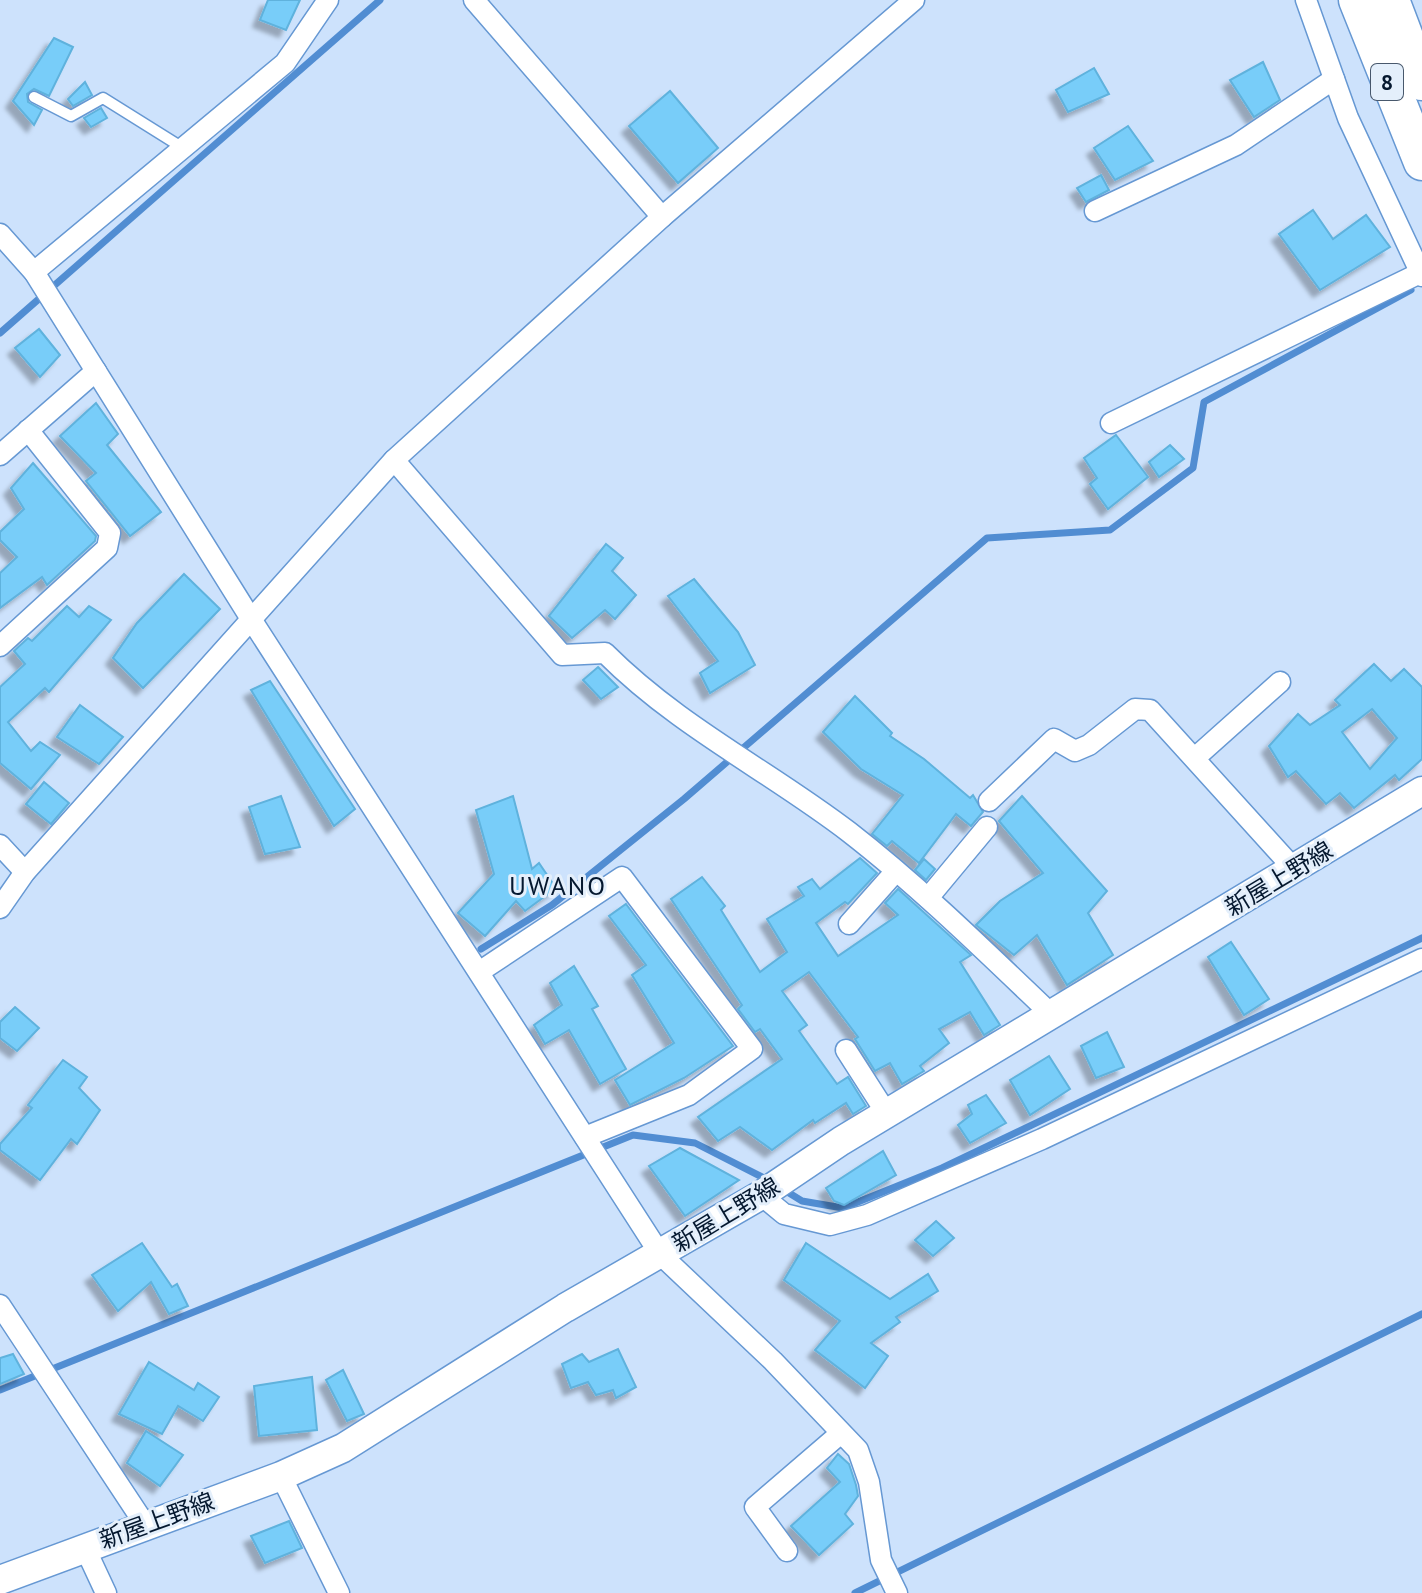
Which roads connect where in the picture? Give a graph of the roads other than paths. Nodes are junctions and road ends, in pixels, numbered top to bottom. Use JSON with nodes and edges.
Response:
{"nodes":[{"id":1,"x":328,"y":0,"type":"edge"},
{"id":2,"x":474,"y":0,"type":"edge"},
{"id":3,"x":914,"y":0,"type":"edge"},
{"id":4,"x":1306,"y":0,"type":"edge"},
{"id":5,"x":1357,"y":0,"type":"edge"},
{"id":6,"x":1391,"y":0,"type":"edge"},
{"id":7,"x":1334,"y":79,"type":"junction"},
{"id":8,"x":1422,"y":82,"type":"edge"},
{"id":9,"x":34,"y":97,"type":"dead end"},
{"id":10,"x":183,"y":148,"type":"junction"},
{"id":11,"x":1422,"y":162,"type":"edge"},
{"id":12,"x":1095,"y":211,"type":"dead end"},
{"id":13,"x":662,"y":217,"type":"junction"},
{"id":14,"x":0,"y":234,"type":"edge"},
{"id":15,"x":34,"y":272,"type":"junction"},
{"id":16,"x":1421,"y":274,"type":"edge"},
{"id":17,"x":96,"y":371,"type":"junction"},
{"id":18,"x":1111,"y":423,"type":"dead end"},
{"id":19,"x":28,"y":430,"type":"junction"},
{"id":20,"x":0,"y":455,"type":"edge"},
{"id":21,"x":394,"y":460,"type":"junction"},
{"id":22,"x":251,"y":619,"type":"junction"},
{"id":23,"x":0,"y":646,"type":"edge"},
{"id":24,"x":1280,"y":682,"type":"dead end"},
{"id":25,"x":1196,"y":757,"type":"junction"},
{"id":26,"x":1422,"y":791,"type":"edge"},
{"id":27,"x":989,"y":801,"type":"dead end"},
{"id":28,"x":987,"y":827,"type":"dead end"},
{"id":29,"x":0,"y":845,"type":"edge"},
{"id":30,"x":1295,"y":870,"type":"junction"},
{"id":31,"x":896,"y":871,"type":"junction"},
{"id":32,"x":25,"y":872,"type":"junction"},
{"id":33,"x":928,"y":898,"type":"junction"},
{"id":34,"x":0,"y":908,"type":"edge"},
{"id":35,"x":849,"y":924,"type":"dead end"},
{"id":36,"x":1422,"y":959,"type":"edge"},
{"id":37,"x":479,"y":972,"type":"junction"},
{"id":38,"x":1052,"y":1015,"type":"junction"},
{"id":39,"x":846,"y":1050,"type":"dead end"},
{"id":40,"x":887,"y":1114,"type":"junction"},
{"id":41,"x":585,"y":1137,"type":"junction"},
{"id":42,"x":761,"y":1195,"type":"junction"},
{"id":43,"x":660,"y":1254,"type":"junction"},
{"id":44,"x":0,"y":1305,"type":"edge"},
{"id":45,"x":841,"y":1433,"type":"junction"},
{"id":46,"x":281,"y":1476,"type":"junction"},
{"id":47,"x":146,"y":1526,"type":"junction"},
{"id":48,"x":85,"y":1548,"type":"junction"},
{"id":49,"x":787,"y":1551,"type":"dead end"},
{"id":50,"x":0,"y":1580,"type":"edge"},
{"id":51,"x":106,"y":1593,"type":"edge"},
{"id":52,"x":339,"y":1593,"type":"edge"},
{"id":53,"x":897,"y":1593,"type":"edge"}],
"edges":[{"from":1,"to":10,"type":"street"},
{"from":2,"to":13,"type":"street"},
{"from":3,"to":13,"type":"street"},
{"from":4,"to":7,"type":"street"},
{"from":5,"to":11,"type":"highway","number":"8"},
{"from":6,"to":8,"type":"highway","number":"8"},
{"from":7,"to":12,"type":"street"},
{"from":7,"to":16,"type":"street"},
{"from":9,"to":10,"type":"lane"},
{"from":10,"to":15,"type":"street"},
{"from":13,"to":21,"type":"street"},
{"from":14,"to":15,"type":"street"},
{"from":15,"to":17,"type":"street"},
{"from":16,"to":18,"type":"street"},
{"from":17,"to":19,"type":"street"},
{"from":17,"to":22,"type":"street"},
{"from":19,"to":20,"type":"street"},
{"from":19,"to":23,"type":"street"},
{"from":21,"to":22,"type":"street"},
{"from":21,"to":31,"type":"street"},
{"from":22,"to":32,"type":"street"},
{"from":22,"to":37,"type":"street"},
{"from":24,"to":25,"type":"street"},
{"from":25,"to":27,"type":"street"},
{"from":25,"to":30,"type":"street"},
{"from":26,"to":30,"type":"main road","name":"新屋上野線"},
{"from":28,"to":33,"type":"street"},
{"from":29,"to":32,"type":"street"},
{"from":30,"to":38,"type":"main road","name":"新屋上野線"},
{"from":31,"to":33,"type":"street"},
{"from":31,"to":35,"type":"street"},
{"from":32,"to":34,"type":"street"},
{"from":33,"to":38,"type":"street"},
{"from":36,"to":42,"type":"street"},
{"from":37,"to":41,"type":"street"},
{"from":37,"to":41,"type":"street"},
{"from":38,"to":40,"type":"main road","name":"新屋上野線"},
{"from":39,"to":40,"type":"street"},
{"from":40,"to":42,"type":"main road","name":"新屋上野線"},
{"from":41,"to":43,"type":"street"},
{"from":42,"to":43,"type":"main road","name":"新屋上野線"},
{"from":43,"to":45,"type":"street"},
{"from":43,"to":46,"type":"main road","name":"新屋上野線"},
{"from":44,"to":47,"type":"street"},
{"from":45,"to":49,"type":"street"},
{"from":45,"to":53,"type":"street"},
{"from":46,"to":47,"type":"main road","name":"新屋上野線"},
{"from":46,"to":52,"type":"street"},
{"from":47,"to":48,"type":"main road","name":"新屋上野線"},
{"from":48,"to":50,"type":"main road","name":"新屋上野線"},
{"from":48,"to":51,"type":"street"}]}
